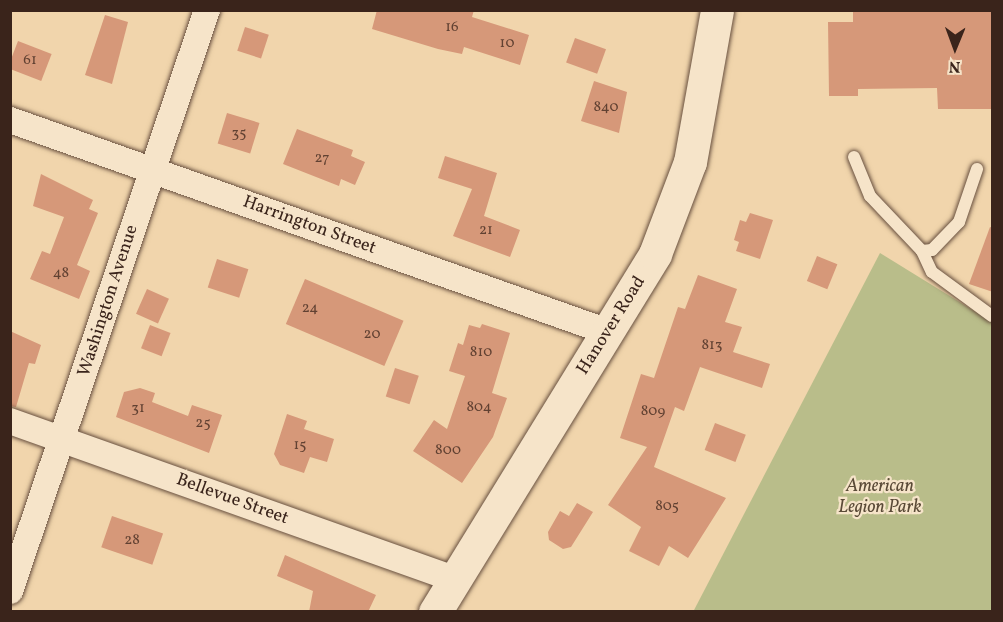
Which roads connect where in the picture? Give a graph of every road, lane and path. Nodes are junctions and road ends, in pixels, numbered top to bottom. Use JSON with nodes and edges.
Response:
{"nodes":[{"id":1,"x":207,"y":10,"type":"edge"},
{"id":2,"x":717,"y":10,"type":"edge"},
{"id":3,"x":10,"y":120,"type":"edge"},
{"id":4,"x":855,"y":157,"type":"dead end"},
{"id":5,"x":977,"y":169,"type":"dead end"},
{"id":6,"x":152,"y":170,"type":"junction"},
{"id":7,"x":922,"y":250,"type":"junction"},
{"id":8,"x":993,"y":316,"type":"edge"},
{"id":9,"x":608,"y":332,"type":"junction"},
{"id":10,"x":10,"y":421,"type":"edge"},
{"id":11,"x":63,"y":439,"type":"junction"},
{"id":12,"x":454,"y":579,"type":"junction"},
{"id":13,"x":10,"y":591,"type":"edge"},
{"id":14,"x":435,"y":612,"type":"edge"}],
"edges":[{"from":1,"to":6,"type":"street","name":"Washington Avenue"},
{"from":2,"to":9,"type":"main road","name":"Hanover Road"},
{"from":3,"to":6,"type":"street","name":"Harrington Street"},
{"from":4,"to":7,"type":"lane"},
{"from":5,"to":7,"type":"lane"},
{"from":6,"to":9,"type":"street","name":"Harrington Street"},
{"from":6,"to":11,"type":"street","name":"Washington Avenue"},
{"from":7,"to":8,"type":"lane"},
{"from":9,"to":12,"type":"main road","name":"Hanover Road"},
{"from":10,"to":11,"type":"street","name":"Bellevue Street"},
{"from":11,"to":12,"type":"street","name":"Bellevue Street"},
{"from":11,"to":13,"type":"street","name":"Washington Avenue"},
{"from":12,"to":14,"type":"main road","name":"Hanover Road"}]}
